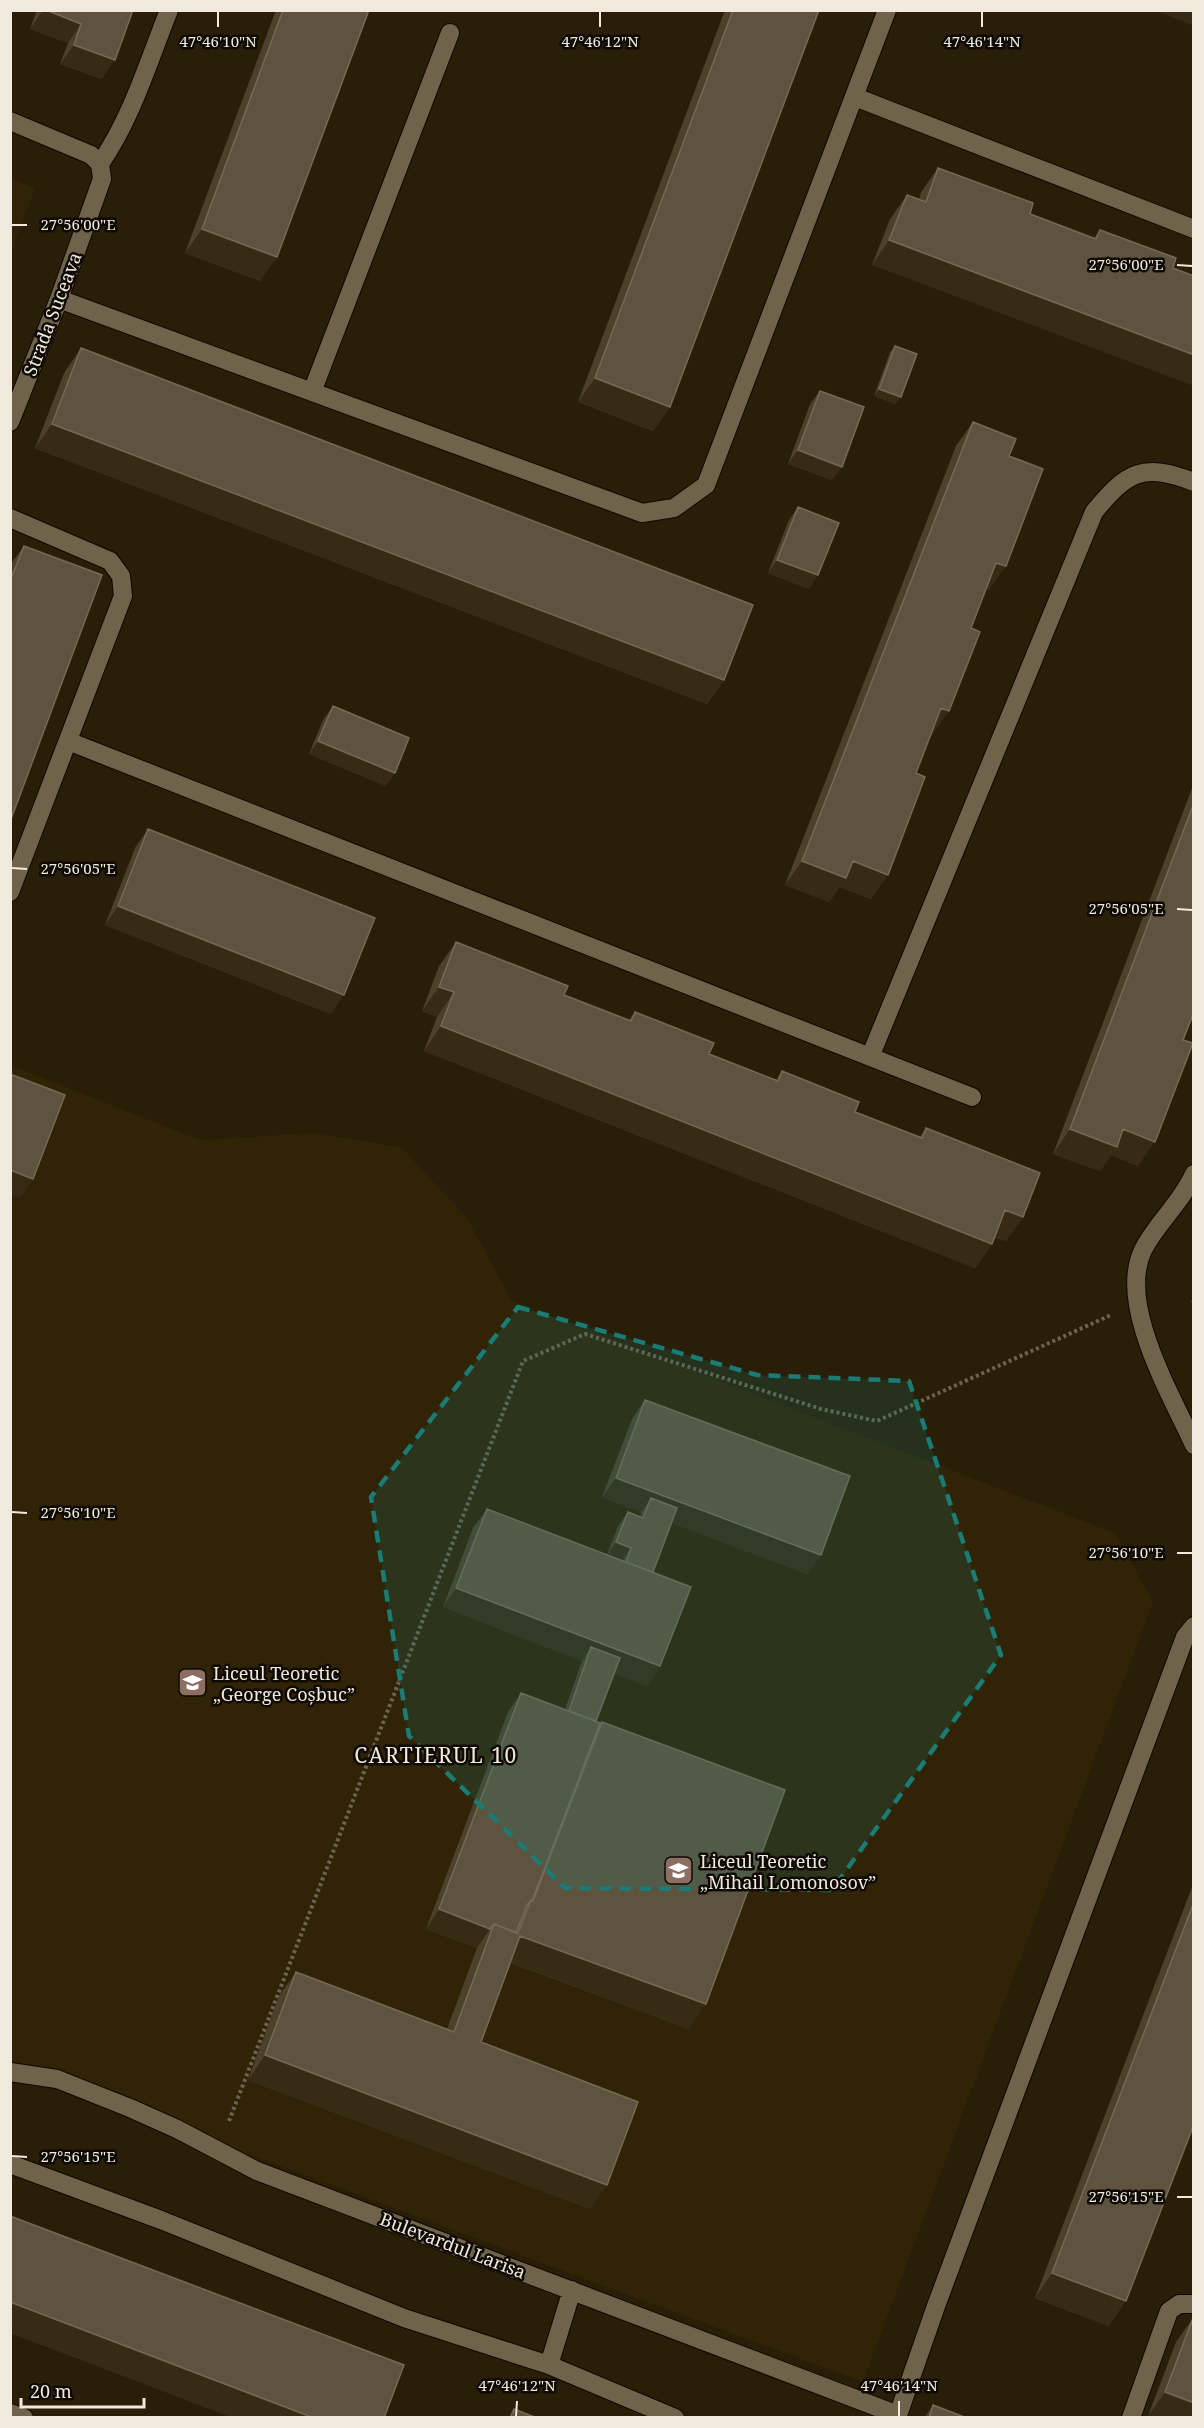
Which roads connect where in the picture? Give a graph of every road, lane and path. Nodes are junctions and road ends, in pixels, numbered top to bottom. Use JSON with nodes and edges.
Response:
{"nodes":[{"id":1,"x":169,"y":10,"type":"edge"},
{"id":2,"x":887,"y":10,"type":"edge"},
{"id":3,"x":450,"y":33,"type":"dead end"},
{"id":4,"x":855,"y":97,"type":"junction"},
{"id":5,"x":10,"y":121,"type":"edge"},
{"id":6,"x":100,"y":164,"type":"junction"},
{"id":7,"x":1194,"y":230,"type":"edge"},
{"id":8,"x":59,"y":299,"type":"junction"},
{"id":9,"x":312,"y":392,"type":"junction"},
{"id":10,"x":10,"y":422,"type":"edge"},
{"id":11,"x":1194,"y":482,"type":"edge"},
{"id":12,"x":10,"y":518,"type":"edge"},
{"id":13,"x":68,"y":741,"type":"junction"},
{"id":14,"x":10,"y":892,"type":"edge"},
{"id":15,"x":870,"y":1057,"type":"junction"},
{"id":16,"x":972,"y":1097,"type":"dead end"},
{"id":17,"x":1194,"y":1174,"type":"edge"},
{"id":18,"x":1138,"y":1303,"type":"junction"},
{"id":19,"x":1194,"y":1445,"type":"edge"},
{"id":20,"x":1194,"y":1626,"type":"edge"},
{"id":21,"x":10,"y":2072,"type":"edge"},
{"id":22,"x":218,"y":2151,"type":"junction"},
{"id":23,"x":10,"y":2164,"type":"edge"},
{"id":24,"x":572,"y":2290,"type":"junction"},
{"id":25,"x":1194,"y":2304,"type":"edge"},
{"id":26,"x":549,"y":2365,"type":"junction"},
{"id":27,"x":10,"y":2413,"type":"edge"},
{"id":28,"x":898,"y":2416,"type":"edge"},
{"id":29,"x":24,"y":2418,"type":"edge"},
{"id":30,"x":675,"y":2418,"type":"edge"},
{"id":31,"x":1131,"y":2418,"type":"edge"}],
"edges":[{"from":1,"to":6,"type":"street"},
{"from":2,"to":4,"type":"street"},
{"from":3,"to":9,"type":"street"},
{"from":4,"to":7,"type":"street"},
{"from":4,"to":9,"type":"street"},
{"from":5,"to":6,"type":"street"},
{"from":6,"to":8,"type":"street","name":"Strada Suceava"},
{"from":8,"to":9,"type":"street"},
{"from":8,"to":10,"type":"street","name":"Strada Suceava"},
{"from":11,"to":15,"type":"street"},
{"from":12,"to":13,"type":"street"},
{"from":13,"to":14,"type":"street"},
{"from":13,"to":15,"type":"street"},
{"from":15,"to":16,"type":"street"},
{"from":17,"to":18,"type":"street"},
{"from":18,"to":19,"type":"street"},
{"from":18,"to":22,"type":"path"},
{"from":20,"to":28,"type":"street"},
{"from":21,"to":22,"type":"street","name":"Bulevardul Larisa"},
{"from":22,"to":24,"type":"street","name":"Bulevardul Larisa"},
{"from":23,"to":26,"type":"street"},
{"from":24,"to":26,"type":"street"},
{"from":24,"to":28,"type":"street","name":"Bulevardul Larisa"},
{"from":25,"to":31,"type":"street"},
{"from":26,"to":30,"type":"street"},
{"from":27,"to":29,"type":"street"}]}
